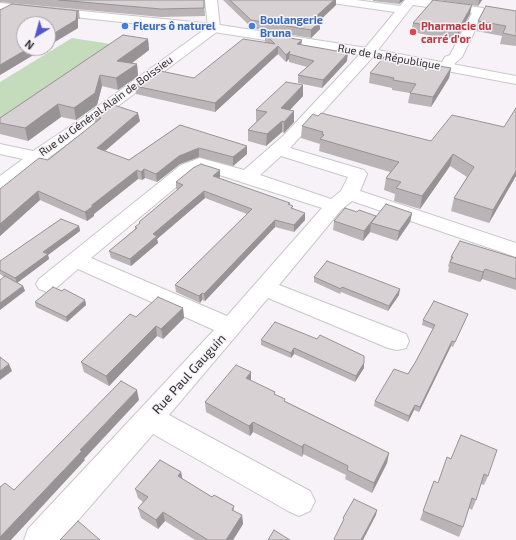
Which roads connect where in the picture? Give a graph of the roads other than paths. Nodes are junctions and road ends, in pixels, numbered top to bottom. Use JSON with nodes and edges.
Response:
{"nodes":[{"id":1,"x":212,"y":0,"type":"edge"},
{"id":2,"x":332,"y":0,"type":"edge"},
{"id":3,"x":408,"y":4,"type":"edge"},
{"id":4,"x":0,"y":6,"type":"edge"},
{"id":5,"x":13,"y":7,"type":"junction"},
{"id":6,"x":0,"y":14,"type":"edge"},
{"id":7,"x":214,"y":28,"type":"junction"},
{"id":8,"x":367,"y":52,"type":"junction"},
{"id":9,"x":446,"y":67,"type":"junction"},
{"id":10,"x":516,"y":80,"type":"edge"},
{"id":11,"x":0,"y":149,"type":"edge"},
{"id":12,"x":275,"y":153,"type":"junction"},
{"id":13,"x":36,"y":157,"type":"junction"},
{"id":14,"x":247,"y":177,"type":"junction"},
{"id":15,"x":0,"y":185,"type":"edge"},
{"id":16,"x":342,"y":200,"type":"junction"},
{"id":17,"x":516,"y":250,"type":"edge"},
{"id":18,"x":76,"y":260,"type":"junction"},
{"id":19,"x":47,"y":284,"type":"dead end"},
{"id":20,"x":264,"y":288,"type":"junction"},
{"id":21,"x":231,"y":327,"type":"junction"},
{"id":22,"x":397,"y":341,"type":"dead end"},
{"id":23,"x":149,"y":418,"type":"junction"},
{"id":24,"x":299,"y":501,"type":"dead end"},
{"id":25,"x":40,"y":540,"type":"edge"}],
"edges":[{"from":1,"to":7,"type":"street"},
{"from":2,"to":3,"type":"street"},
{"from":3,"to":8,"type":"street"},
{"from":3,"to":9,"type":"street"},
{"from":4,"to":5,"type":"street","name":"Rue de la République"},
{"from":5,"to":6,"type":"street"},
{"from":5,"to":7,"type":"street","name":"Rue de la République"},
{"from":7,"to":8,"type":"street","name":"Rue de la République"},
{"from":7,"to":13,"type":"street","name":"Rue du Général Alain de Boissieu"},
{"from":8,"to":9,"type":"street","name":"Rue de la République"},
{"from":8,"to":12,"type":"street"},
{"from":9,"to":10,"type":"street","name":"Rue de la République"},
{"from":11,"to":13,"type":"street"},
{"from":12,"to":14,"type":"street"},
{"from":12,"to":16,"type":"street","name":"Rue Paul Gauguin"},
{"from":13,"to":15,"type":"street","name":"Rue du Général Alain de Boissieu"},
{"from":14,"to":16,"type":"street"},
{"from":14,"to":18,"type":"street"},
{"from":16,"to":17,"type":"street"},
{"from":16,"to":20,"type":"street","name":"Rue Paul Gauguin"},
{"from":18,"to":19,"type":"street"},
{"from":18,"to":21,"type":"street"},
{"from":20,"to":21,"type":"street","name":"Rue Paul Gauguin"},
{"from":20,"to":22,"type":"street"},
{"from":21,"to":23,"type":"street","name":"Rue Paul Gauguin"},
{"from":23,"to":24,"type":"street"},
{"from":23,"to":25,"type":"street","name":"Rue Paul Gauguin"}]}
